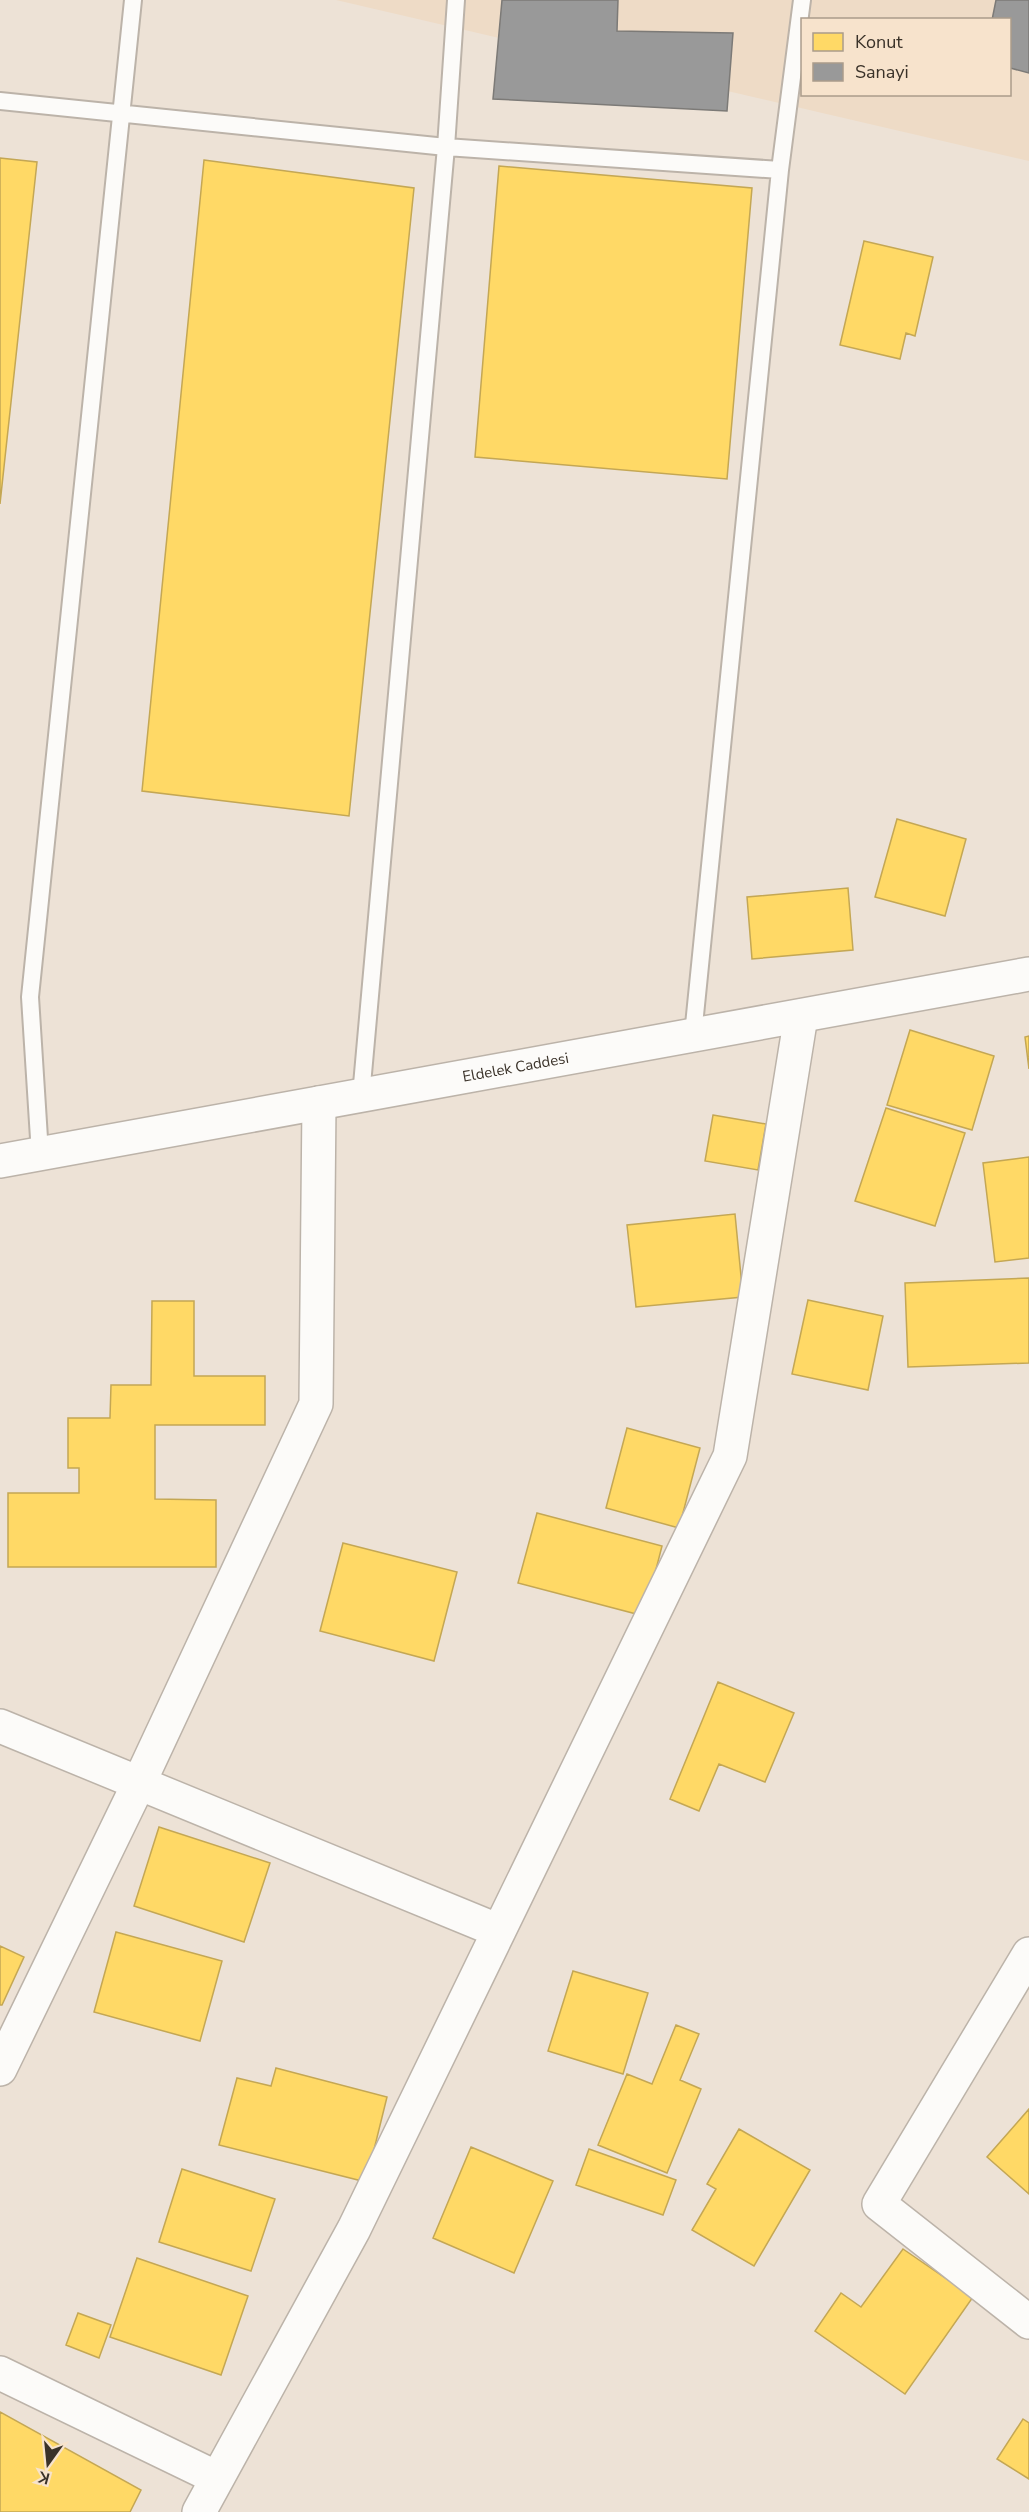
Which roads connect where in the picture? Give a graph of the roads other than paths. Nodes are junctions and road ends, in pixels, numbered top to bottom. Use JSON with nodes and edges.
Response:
{"nodes":[{"id":1,"x":133,"y":0,"type":"edge"},
{"id":2,"x":456,"y":0,"type":"edge"},
{"id":3,"x":802,"y":0,"type":"edge"},
{"id":4,"x":0,"y":101,"type":"edge"},
{"id":5,"x":120,"y":114,"type":"junction"},
{"id":6,"x":446,"y":147,"type":"junction"},
{"id":7,"x":780,"y":170,"type":"junction"},
{"id":8,"x":1029,"y":974,"type":"edge"},
{"id":9,"x":801,"y":1016,"type":"junction"},
{"id":10,"x":693,"y":1035,"type":"junction"},
{"id":11,"x":361,"y":1095,"type":"junction"},
{"id":12,"x":318,"y":1103,"type":"junction"},
{"id":13,"x":40,"y":1154,"type":"junction"},
{"id":14,"x":0,"y":1161,"type":"edge"},
{"id":15,"x":0,"y":1726,"type":"edge"},
{"id":16,"x":139,"y":1783,"type":"junction"},
{"id":17,"x":499,"y":1931,"type":"junction"},
{"id":18,"x":1029,"y":1954,"type":"edge"},
{"id":19,"x":0,"y":2069,"type":"edge"},
{"id":20,"x":1029,"y":2322,"type":"edge"},
{"id":21,"x":0,"y":2373,"type":"edge"},
{"id":22,"x":217,"y":2478,"type":"junction"},
{"id":23,"x":199,"y":2512,"type":"edge"}],
"edges":[{"from":1,"to":5,"type":"lane"},
{"from":2,"to":6,"type":"lane"},
{"from":3,"to":7,"type":"lane"},
{"from":4,"to":5,"type":"lane"},
{"from":5,"to":6,"type":"lane"},
{"from":5,"to":13,"type":"lane"},
{"from":6,"to":7,"type":"lane"},
{"from":6,"to":11,"type":"lane"},
{"from":7,"to":10,"type":"lane"},
{"from":8,"to":9,"type":"street","name":"Eldelek Caddesi"},
{"from":9,"to":10,"type":"street","name":"Eldelek Caddesi"},
{"from":9,"to":17,"type":"street"},
{"from":10,"to":11,"type":"street","name":"Eldelek Caddesi"},
{"from":11,"to":12,"type":"street","name":"Eldelek Caddesi"},
{"from":12,"to":13,"type":"street","name":"Eldelek Caddesi"},
{"from":12,"to":16,"type":"street"},
{"from":13,"to":14,"type":"street","name":"Eldelek Caddesi"},
{"from":15,"to":16,"type":"street"},
{"from":16,"to":17,"type":"street"},
{"from":16,"to":19,"type":"street"},
{"from":17,"to":22,"type":"street"},
{"from":18,"to":20,"type":"street"},
{"from":21,"to":22,"type":"street"},
{"from":22,"to":23,"type":"street"}]}
